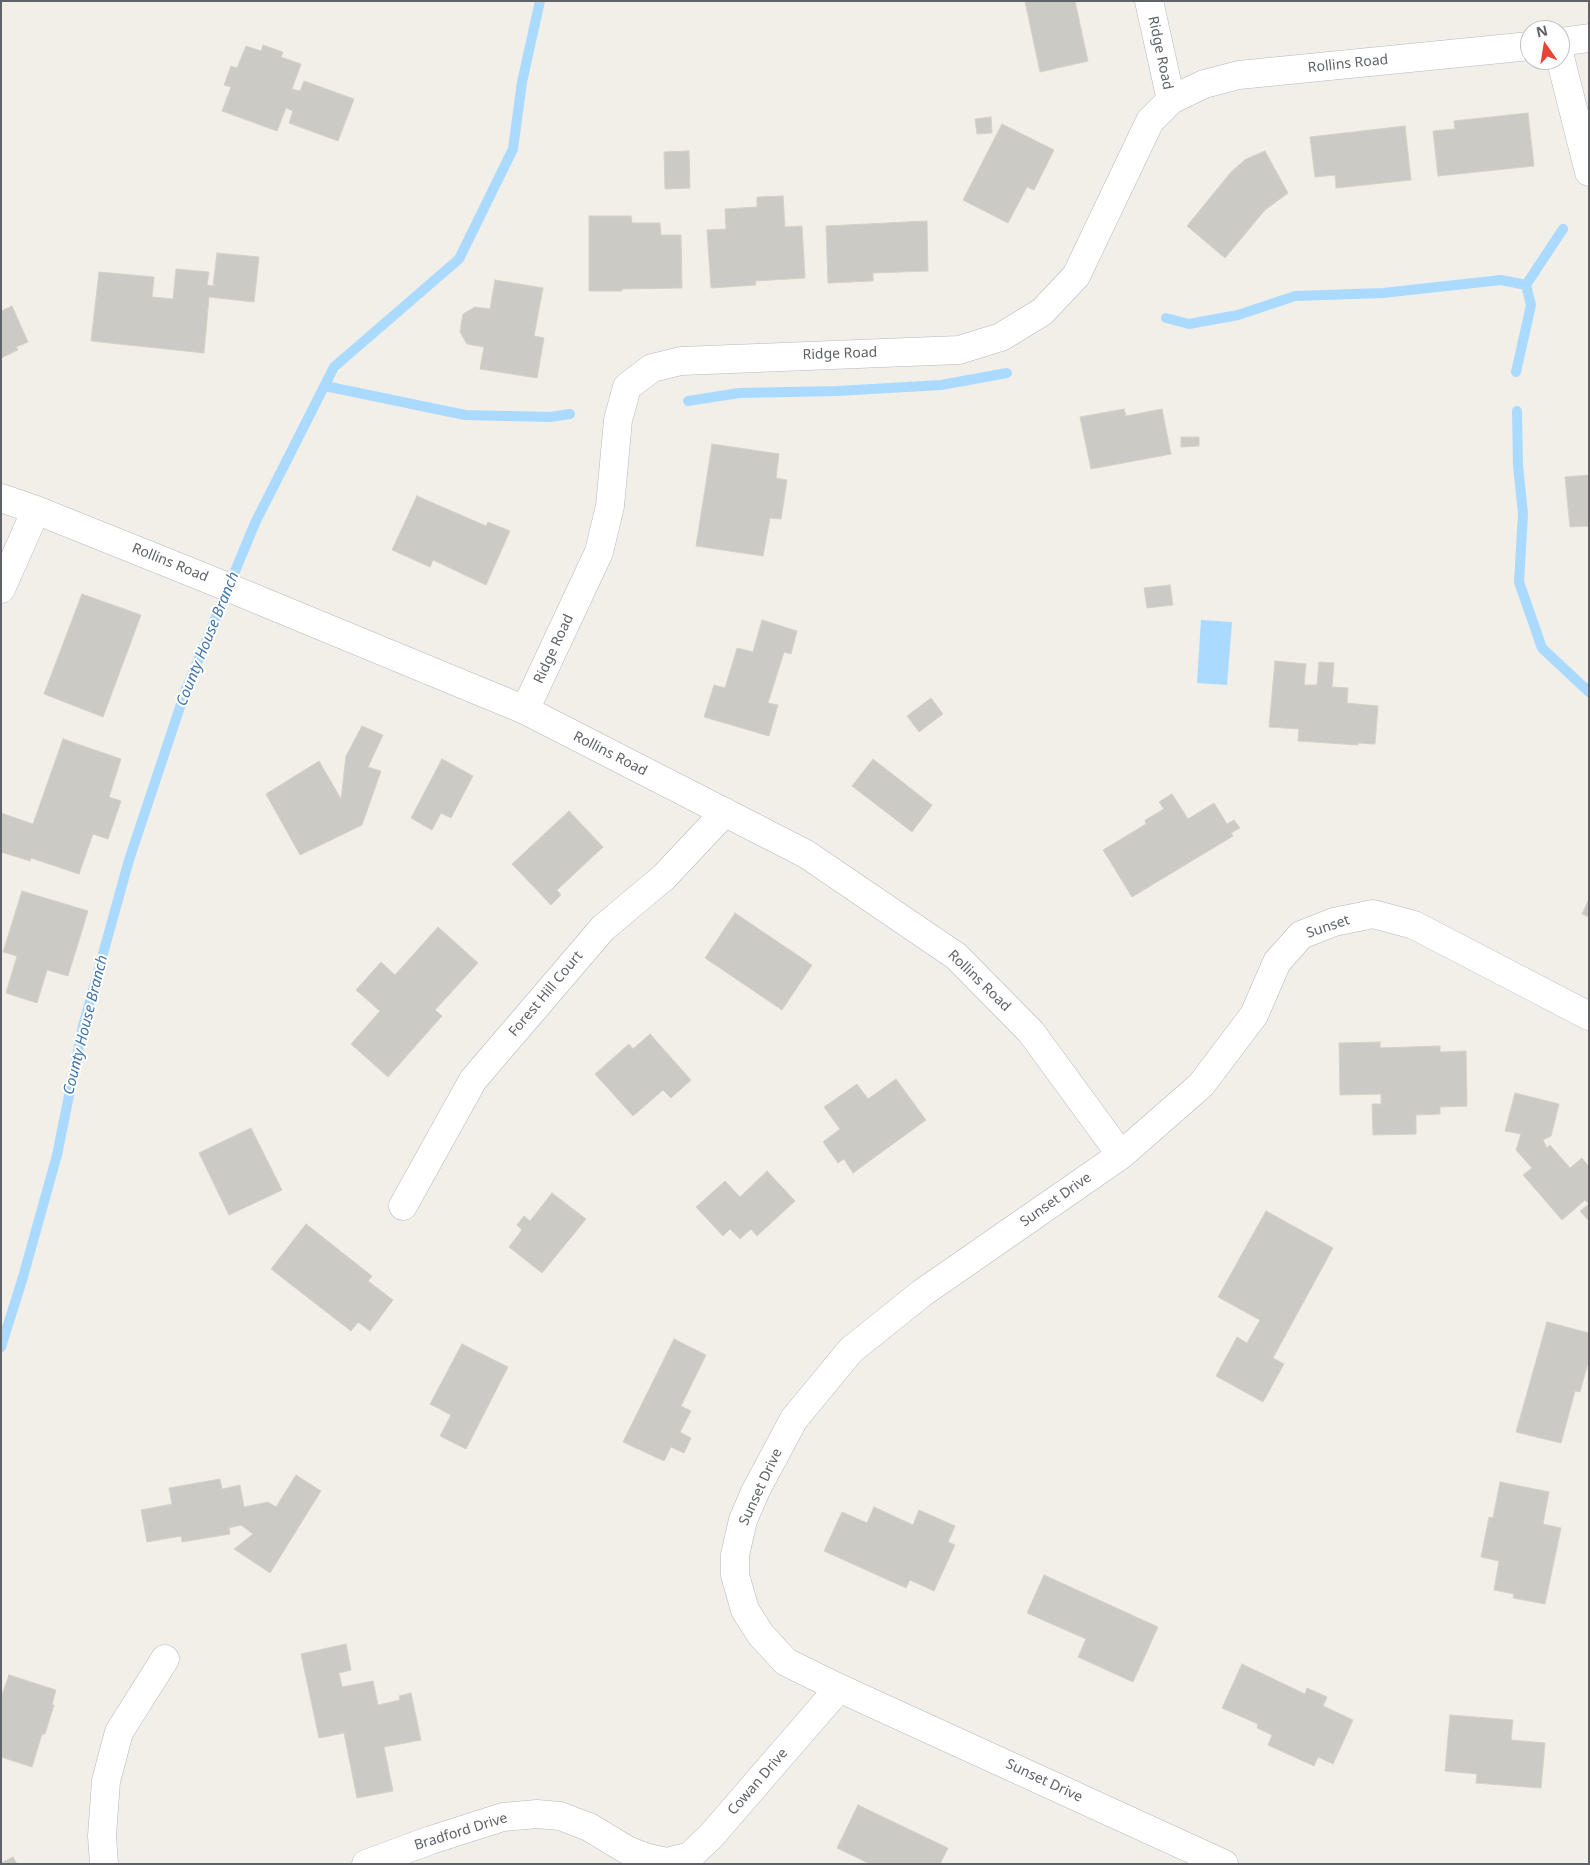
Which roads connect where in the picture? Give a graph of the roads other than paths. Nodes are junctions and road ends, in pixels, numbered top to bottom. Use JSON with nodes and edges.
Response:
{"nodes":[{"id":1,"x":1149,"y":1,"type":"edge"},
{"id":2,"x":1589,"y":38,"type":"edge"},
{"id":3,"x":1570,"y":41,"type":"edge"},
{"id":4,"x":1520,"y":47,"type":"edge"},
{"id":5,"x":1563,"y":70,"type":"edge"},
{"id":6,"x":1171,"y":100,"type":"junction"},
{"id":7,"x":1589,"y":172,"type":"edge"},
{"id":8,"x":1,"y":498,"type":"edge"},
{"id":9,"x":36,"y":510,"type":"junction"},
{"id":10,"x":1,"y":589,"type":"edge"},
{"id":11,"x":525,"y":710,"type":"junction"},
{"id":12,"x":725,"y":812,"type":"junction"},
{"id":13,"x":1589,"y":1016,"type":"edge"},
{"id":14,"x":1120,"y":1155,"type":"junction"},
{"id":15,"x":403,"y":1206,"type":"dead end"},
{"id":16,"x":165,"y":1659,"type":"dead end"},
{"id":17,"x":840,"y":1688,"type":"junction"},
{"id":18,"x":668,"y":1862,"type":"joint"},
{"id":19,"x":104,"y":1864,"type":"edge"},
{"id":20,"x":366,"y":1864,"type":"edge"},
{"id":21,"x":1224,"y":1864,"type":"edge"}],
"edges":[{"from":1,"to":6,"type":"street","name":"Ridge Road"},
{"from":2,"to":3,"type":"street"},
{"from":4,"to":6,"type":"street","name":"Rollins Road"},
{"from":5,"to":7,"type":"street"},
{"from":6,"to":11,"type":"street","name":"Ridge Road"},
{"from":8,"to":9,"type":"street","name":"Rollins Road"},
{"from":9,"to":10,"type":"street"},
{"from":9,"to":11,"type":"street","name":"Rollins Road"},
{"from":11,"to":12,"type":"street","name":"Rollins Road"},
{"from":12,"to":14,"type":"street","name":"Rollins Road"},
{"from":12,"to":15,"type":"street","name":"Forest Hill Court"},
{"from":13,"to":14,"type":"street","name":"Sunset"},
{"from":14,"to":17,"type":"street","name":"Sunset Drive"},
{"from":16,"to":19,"type":"street"},
{"from":17,"to":18,"type":"street","name":"Cowan Drive"},
{"from":17,"to":21,"type":"street","name":"Sunset Drive"},
{"from":18,"to":20,"type":"street","name":"Bradford Drive"}]}
